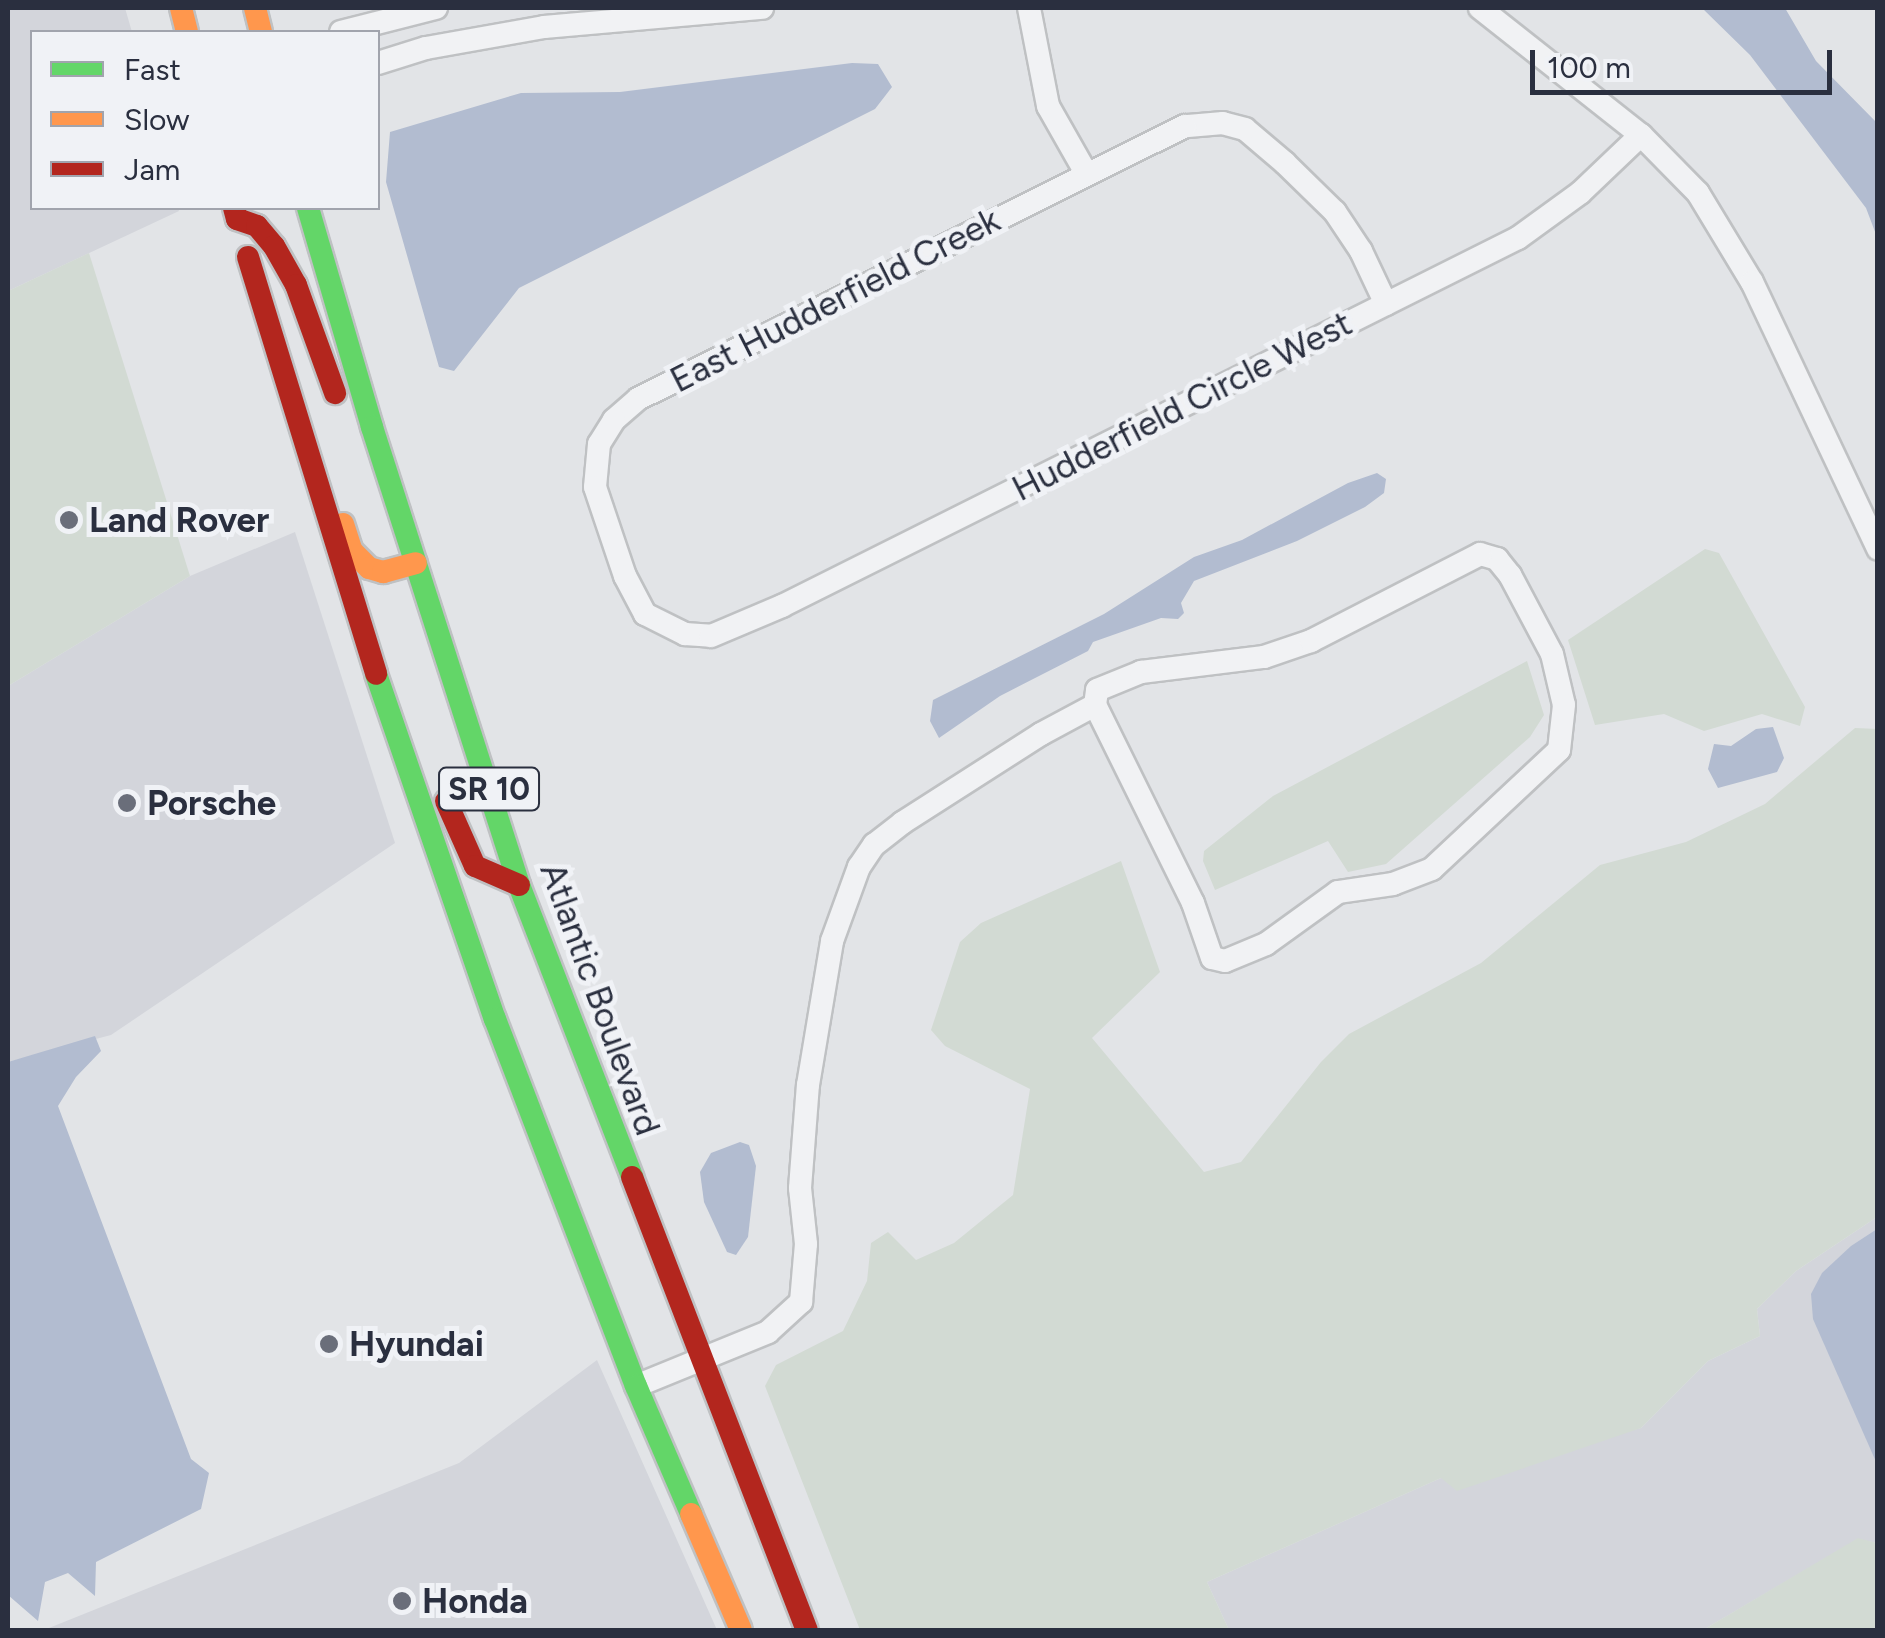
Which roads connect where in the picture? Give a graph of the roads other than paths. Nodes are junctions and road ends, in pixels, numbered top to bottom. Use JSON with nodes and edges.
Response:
{"nodes":[{"id":1,"x":436,"y":8,"type":"edge"},
{"id":2,"x":762,"y":8,"type":"edge"},
{"id":3,"x":1029,"y":8,"type":"edge"},
{"id":4,"x":1480,"y":8,"type":"edge"},
{"id":5,"x":669,"y":12,"type":"edge"},
{"id":6,"x":349,"y":30,"type":"edge"},
{"id":7,"x":380,"y":63,"type":"edge"},
{"id":8,"x":1641,"y":135,"type":"junction"},
{"id":9,"x":1086,"y":173,"type":"junction"},
{"id":10,"x":309,"y":210,"type":"edge"},
{"id":11,"x":236,"y":213,"type":"edge"},
{"id":12,"x":248,"y":256,"type":"dead end"},
{"id":13,"x":1386,"y":304,"type":"junction"},
{"id":14,"x":293,"y":410,"type":"junction"},
{"id":15,"x":372,"y":428,"type":"junction"},
{"id":16,"x":1878,"y":550,"type":"edge"},
{"id":17,"x":416,"y":564,"type":"junction"},
{"id":18,"x":351,"y":597,"type":"junction"},
{"id":19,"x":388,"y":626,"type":"dead end"},
{"id":20,"x":698,"y":635,"type":"joint"},
{"id":21,"x":1095,"y":705,"type":"junction"},
{"id":22,"x":439,"y":782,"type":"dead end"},
{"id":23,"x":520,"y":885,"type":"junction"},
{"id":24,"x":702,"y":1360,"type":"junction"},
{"id":25,"x":636,"y":1386,"type":"junction"},
{"id":26,"x":741,"y":1630,"type":"edge"},
{"id":27,"x":807,"y":1630,"type":"edge"}],
"edges":[{"from":1,"to":6,"type":"street"},
{"from":2,"to":5,"type":"street"},
{"from":3,"to":9,"type":"street"},
{"from":4,"to":8,"type":"street"},
{"from":5,"to":7,"type":"street"},
{"from":8,"to":13,"type":"street","name":"Hudderfield Circle West"},
{"from":8,"to":16,"type":"street"},
{"from":9,"to":13,"type":"street","name":"East Hudderfield Creek"},
{"from":9,"to":20,"type":"street","name":"East Hudderfield Creek"},
{"from":10,"to":15,"type":"highway","name":"Atlantic Boulevard","number":"SR 10"},
{"from":11,"to":15,"type":"highway"},
{"from":12,"to":14,"type":"highway","number":"SR 10"},
{"from":13,"to":20,"type":"street","name":"Hudderfield Circle West"},
{"from":14,"to":17,"type":"highway"},
{"from":14,"to":18,"type":"highway","number":"SR 10"},
{"from":15,"to":17,"type":"highway","name":"Atlantic Boulevard","number":"SR 10"},
{"from":17,"to":23,"type":"highway","name":"Atlantic Boulevard","number":"SR 10"},
{"from":18,"to":19,"type":"highway"},
{"from":18,"to":25,"type":"highway","number":"SR 10"},
{"from":21,"to":21,"type":"street"},
{"from":21,"to":24,"type":"street"},
{"from":22,"to":23,"type":"highway"},
{"from":23,"to":24,"type":"highway","name":"Atlantic Boulevard","number":"SR 10"},
{"from":24,"to":25,"type":"street"},
{"from":24,"to":27,"type":"highway","name":"Atlantic Boulevard","number":"SR 10"},
{"from":25,"to":26,"type":"highway","number":"SR 10"}]}
